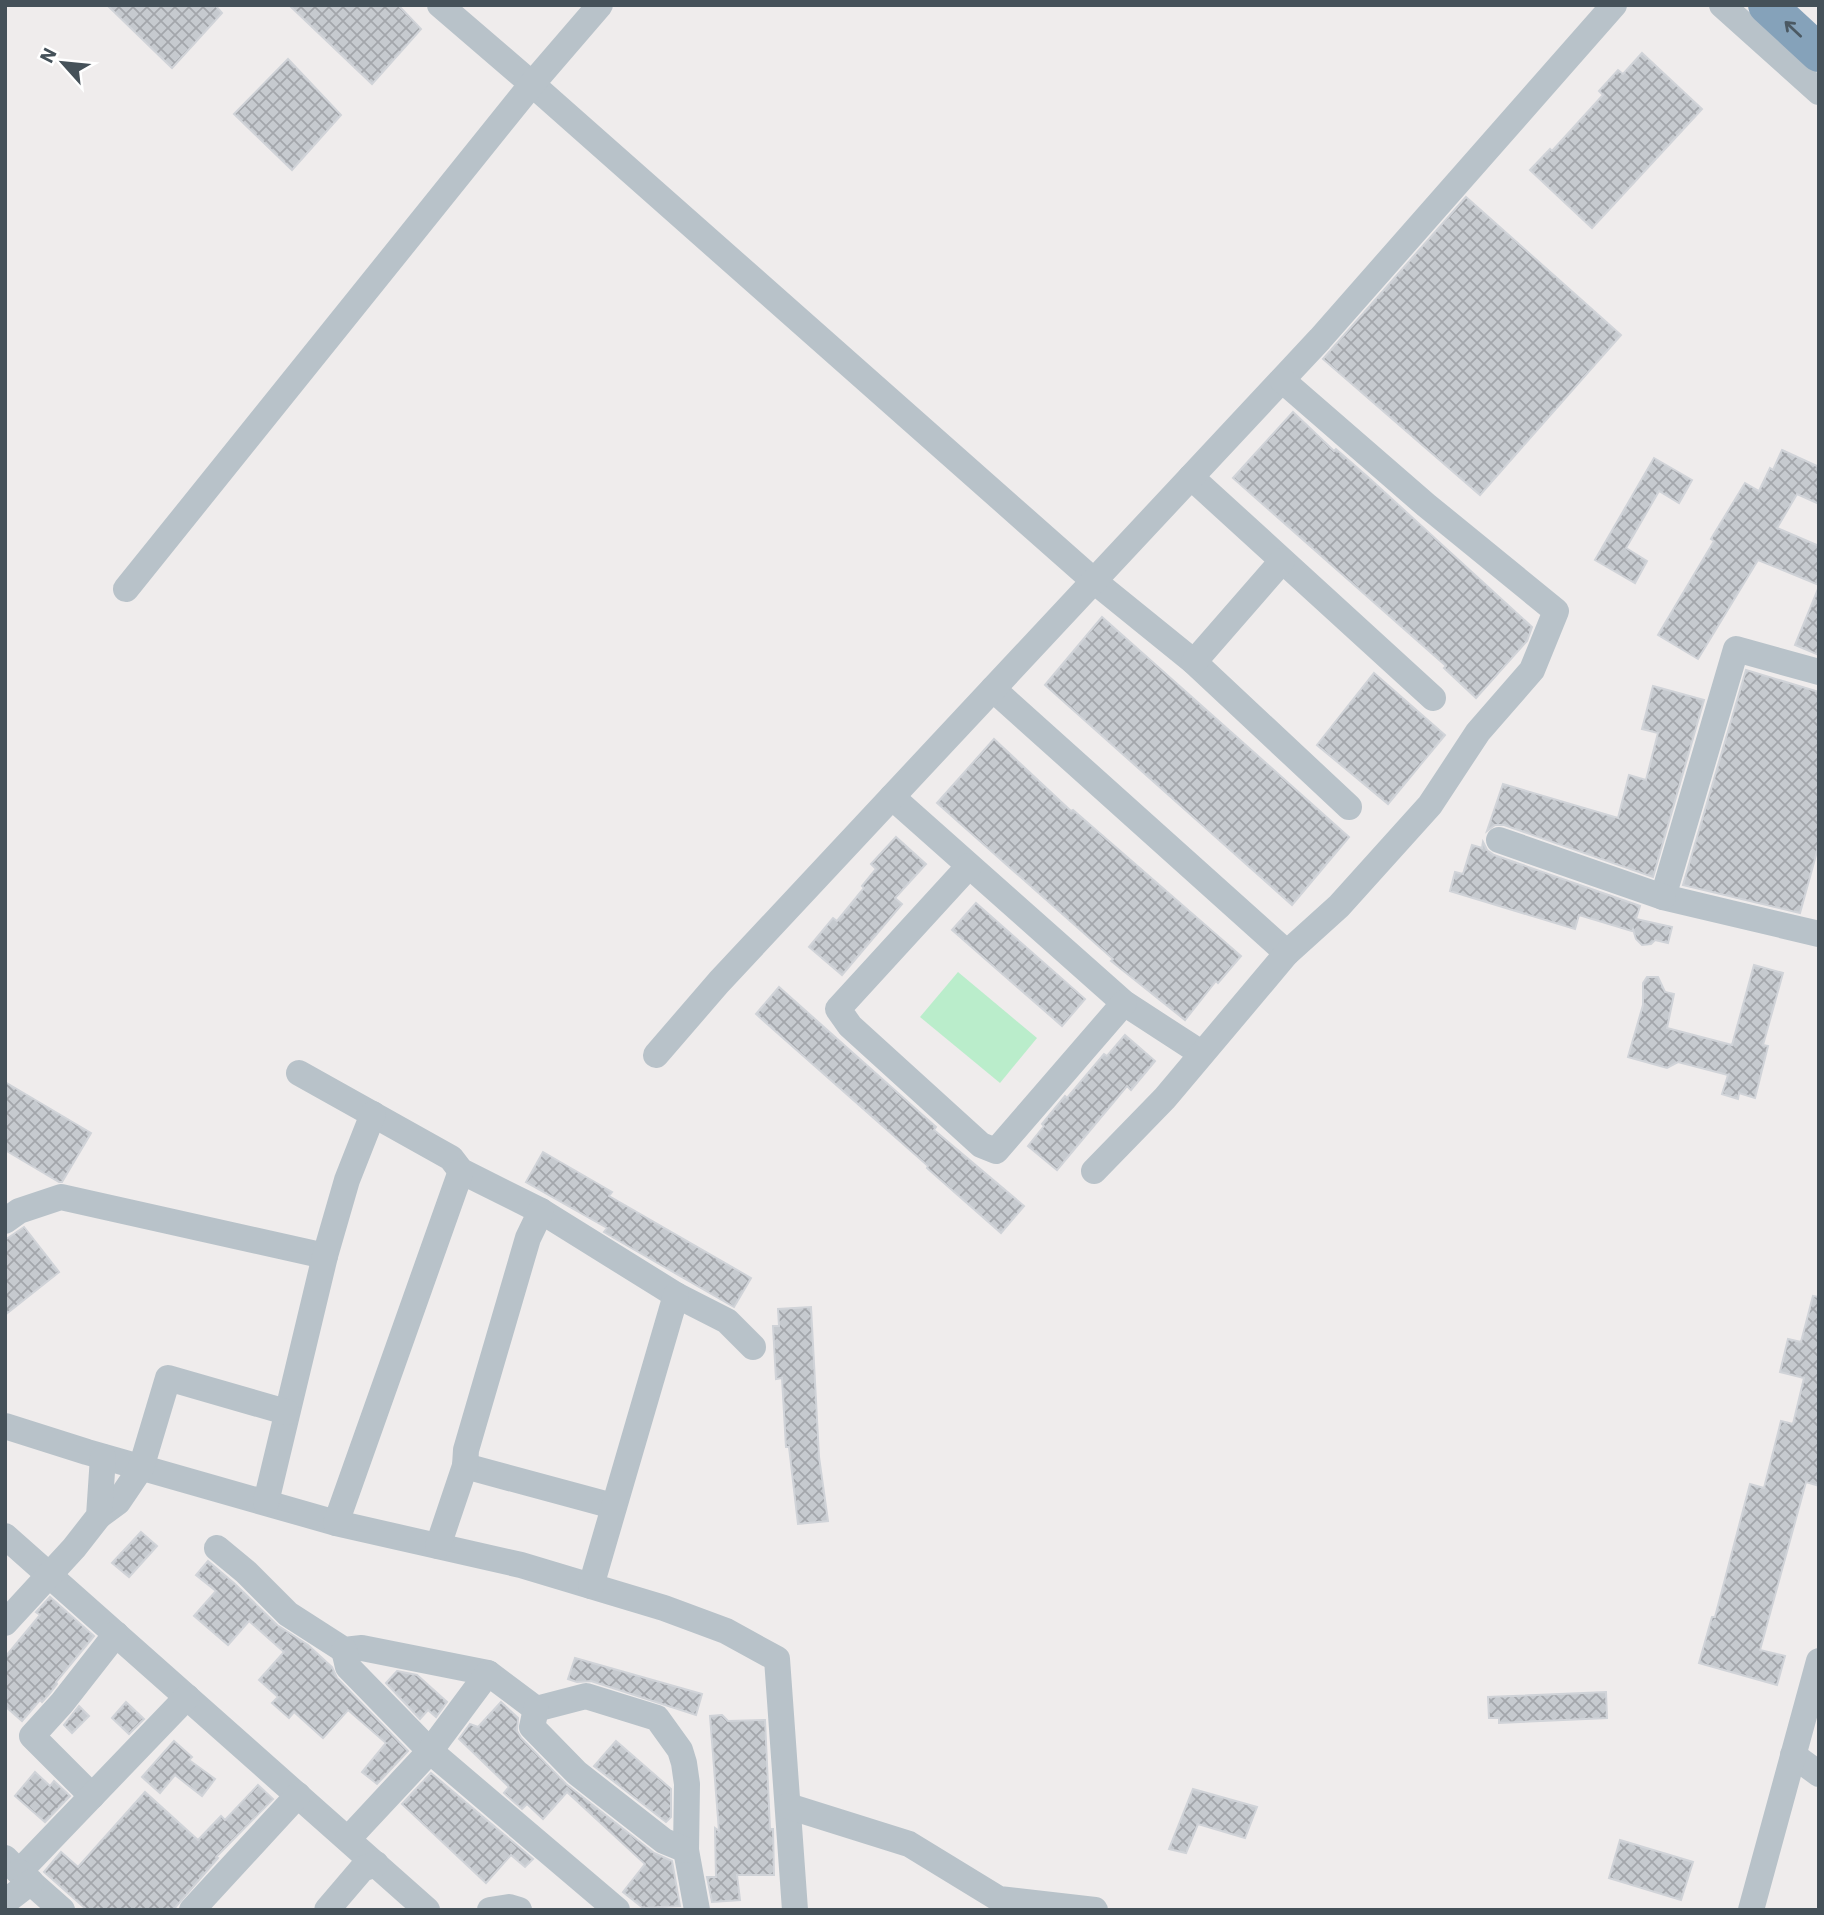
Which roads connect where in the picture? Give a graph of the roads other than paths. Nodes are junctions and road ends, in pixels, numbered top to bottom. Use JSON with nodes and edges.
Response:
{"nodes":[{"id":1,"x":440,"y":5,"type":"edge"},
{"id":2,"x":600,"y":5,"type":"edge"},
{"id":3,"x":1614,"y":5,"type":"edge"},
{"id":4,"x":1722,"y":5,"type":"edge"},
{"id":5,"x":1767,"y":5,"type":"edge"},
{"id":6,"x":1819,"y":53,"type":"edge"},
{"id":7,"x":532,"y":84,"type":"junction"},
{"id":8,"x":1819,"y":93,"type":"edge"},
{"id":9,"x":1282,"y":380,"type":"junction"},
{"id":10,"x":1191,"y":477,"type":"junction"},
{"id":11,"x":1282,"y":561,"type":"junction"},
{"id":12,"x":1094,"y":581,"type":"junction"},
{"id":13,"x":126,"y":589,"type":"dead end"},
{"id":14,"x":1194,"y":662,"type":"junction"},
{"id":15,"x":1819,"y":672,"type":"edge"},
{"id":16,"x":993,"y":689,"type":"junction"},
{"id":17,"x":1433,"y":698,"type":"dead end"},
{"id":18,"x":892,"y":797,"type":"junction"},
{"id":19,"x":1349,"y":807,"type":"dead end"},
{"id":20,"x":1499,"y":840,"type":"dead end"},
{"id":21,"x":969,"y":866,"type":"junction"},
{"id":22,"x":1663,"y":897,"type":"junction"},
{"id":23,"x":1818,"y":932,"type":"edge"},
{"id":24,"x":1287,"y":953,"type":"junction"},
{"id":25,"x":1124,"y":1003,"type":"junction"},
{"id":26,"x":1201,"y":1053,"type":"junction"},
{"id":27,"x":656,"y":1055,"type":"dead end"},
{"id":28,"x":299,"y":1073,"type":"dead end"},
{"id":29,"x":373,"y":1114,"type":"junction"},
{"id":30,"x":461,"y":1171,"type":"junction"},
{"id":31,"x":1094,"y":1171,"type":"dead end"},
{"id":32,"x":541,"y":1211,"type":"junction"},
{"id":33,"x":5,"y":1222,"type":"edge"},
{"id":34,"x":325,"y":1256,"type":"junction"},
{"id":35,"x":676,"y":1295,"type":"junction"},
{"id":36,"x":753,"y":1347,"type":"dead end"},
{"id":37,"x":286,"y":1412,"type":"junction"},
{"id":38,"x":5,"y":1426,"type":"edge"},
{"id":39,"x":103,"y":1457,"type":"junction"},
{"id":40,"x":465,"y":1466,"type":"junction"},
{"id":41,"x":141,"y":1468,"type":"junction"},
{"id":42,"x":267,"y":1502,"type":"junction"},
{"id":43,"x":613,"y":1506,"type":"junction"},
{"id":44,"x":99,"y":1516,"type":"junction"},
{"id":45,"x":336,"y":1523,"type":"junction"},
{"id":46,"x":5,"y":1536,"type":"edge"},
{"id":47,"x":438,"y":1546,"type":"junction"},
{"id":48,"x":217,"y":1548,"type":"dead end"},
{"id":49,"x":49,"y":1575,"type":"junction"},
{"id":50,"x":591,"y":1586,"type":"junction"},
{"id":51,"x":5,"y":1623,"type":"edge"},
{"id":52,"x":116,"y":1634,"type":"junction"},
{"id":53,"x":344,"y":1650,"type":"junction"},
{"id":54,"x":1819,"y":1661,"type":"edge"},
{"id":55,"x":488,"y":1673,"type":"junction"},
{"id":56,"x":187,"y":1697,"type":"junction"},
{"id":57,"x":1814,"y":1697,"type":"edge"},
{"id":58,"x":536,"y":1709,"type":"junction"},
{"id":59,"x":430,"y":1751,"type":"junction"},
{"id":60,"x":1793,"y":1755,"type":"junction"},
{"id":61,"x":1819,"y":1774,"type":"edge"},
{"id":62,"x":92,"y":1796,"type":"junction"},
{"id":63,"x":298,"y":1796,"type":"junction"},
{"id":64,"x":788,"y":1806,"type":"junction"},
{"id":65,"x":348,"y":1839,"type":"junction"},
{"id":66,"x":686,"y":1850,"type":"junction"},
{"id":67,"x":376,"y":1864,"type":"junction"},
{"id":68,"x":18,"y":1871,"type":"edge"},
{"id":69,"x":5,"y":1902,"type":"edge"},
{"id":70,"x":62,"y":1910,"type":"edge"},
{"id":71,"x":192,"y":1910,"type":"edge"},
{"id":72,"x":327,"y":1910,"type":"edge"},
{"id":73,"x":427,"y":1910,"type":"edge"},
{"id":74,"x":490,"y":1910,"type":"edge"},
{"id":75,"x":519,"y":1910,"type":"edge"},
{"id":76,"x":617,"y":1910,"type":"edge"},
{"id":77,"x":697,"y":1910,"type":"edge"},
{"id":78,"x":796,"y":1910,"type":"edge"},
{"id":79,"x":1095,"y":1910,"type":"edge"},
{"id":80,"x":1751,"y":1910,"type":"edge"}],
"edges":[{"from":1,"to":7,"type":"street"},
{"from":2,"to":7,"type":"street"},
{"from":3,"to":9,"type":"street"},
{"from":4,"to":8,"type":"street"},
{"from":6,"to":5,"type":"highway","one_way":true},
{"from":7,"to":12,"type":"street"},
{"from":7,"to":13,"type":"street"},
{"from":9,"to":10,"type":"street"},
{"from":9,"to":24,"type":"street"},
{"from":10,"to":11,"type":"street"},
{"from":10,"to":12,"type":"street"},
{"from":11,"to":14,"type":"street"},
{"from":11,"to":17,"type":"street"},
{"from":12,"to":14,"type":"street"},
{"from":12,"to":16,"type":"street"},
{"from":14,"to":19,"type":"street"},
{"from":15,"to":22,"type":"street"},
{"from":16,"to":18,"type":"street"},
{"from":16,"to":24,"type":"street"},
{"from":18,"to":21,"type":"street"},
{"from":18,"to":27,"type":"street"},
{"from":20,"to":22,"type":"street"},
{"from":21,"to":25,"type":"street"},
{"from":21,"to":25,"type":"street"},
{"from":22,"to":23,"type":"street"},
{"from":24,"to":26,"type":"street"},
{"from":25,"to":26,"type":"street"},
{"from":26,"to":31,"type":"street"},
{"from":28,"to":29,"type":"street"},
{"from":29,"to":30,"type":"street"},
{"from":29,"to":34,"type":"street"},
{"from":30,"to":32,"type":"street"},
{"from":30,"to":45,"type":"street"},
{"from":32,"to":35,"type":"street"},
{"from":32,"to":40,"type":"street"},
{"from":33,"to":34,"type":"street"},
{"from":34,"to":37,"type":"street"},
{"from":35,"to":36,"type":"street"},
{"from":35,"to":43,"type":"street"},
{"from":37,"to":41,"type":"street"},
{"from":37,"to":42,"type":"street"},
{"from":38,"to":39,"type":"street"},
{"from":39,"to":41,"type":"street"},
{"from":39,"to":44,"type":"street"},
{"from":40,"to":43,"type":"street"},
{"from":40,"to":47,"type":"street"},
{"from":41,"to":42,"type":"street"},
{"from":41,"to":44,"type":"street"},
{"from":42,"to":45,"type":"street"},
{"from":43,"to":50,"type":"street"},
{"from":44,"to":49,"type":"street"},
{"from":45,"to":47,"type":"street"},
{"from":46,"to":49,"type":"street"},
{"from":47,"to":50,"type":"street"},
{"from":48,"to":53,"type":"street"},
{"from":49,"to":51,"type":"street"},
{"from":49,"to":52,"type":"street"},
{"from":50,"to":64,"type":"street"},
{"from":52,"to":56,"type":"street"},
{"from":52,"to":62,"type":"street"},
{"from":53,"to":55,"type":"street"},
{"from":53,"to":59,"type":"street"},
{"from":54,"to":57,"type":"street"},
{"from":55,"to":58,"type":"street"},
{"from":55,"to":59,"type":"street"},
{"from":56,"to":62,"type":"street"},
{"from":56,"to":63,"type":"street"},
{"from":57,"to":60,"type":"street"},
{"from":58,"to":66,"type":"street"},
{"from":58,"to":66,"type":"street"},
{"from":59,"to":65,"type":"street"},
{"from":59,"to":76,"type":"street"},
{"from":60,"to":61,"type":"street"},
{"from":60,"to":80,"type":"street"},
{"from":62,"to":68,"type":"street"},
{"from":63,"to":65,"type":"street"},
{"from":63,"to":71,"type":"street"},
{"from":64,"to":78,"type":"street"},
{"from":64,"to":79,"type":"street"},
{"from":65,"to":67,"type":"street"},
{"from":66,"to":77,"type":"street"},
{"from":67,"to":72,"type":"street"},
{"from":67,"to":73,"type":"street"},
{"from":68,"to":69,"type":"street"},
{"from":68,"to":70,"type":"street"},
{"from":74,"to":75,"type":"street"}]}
